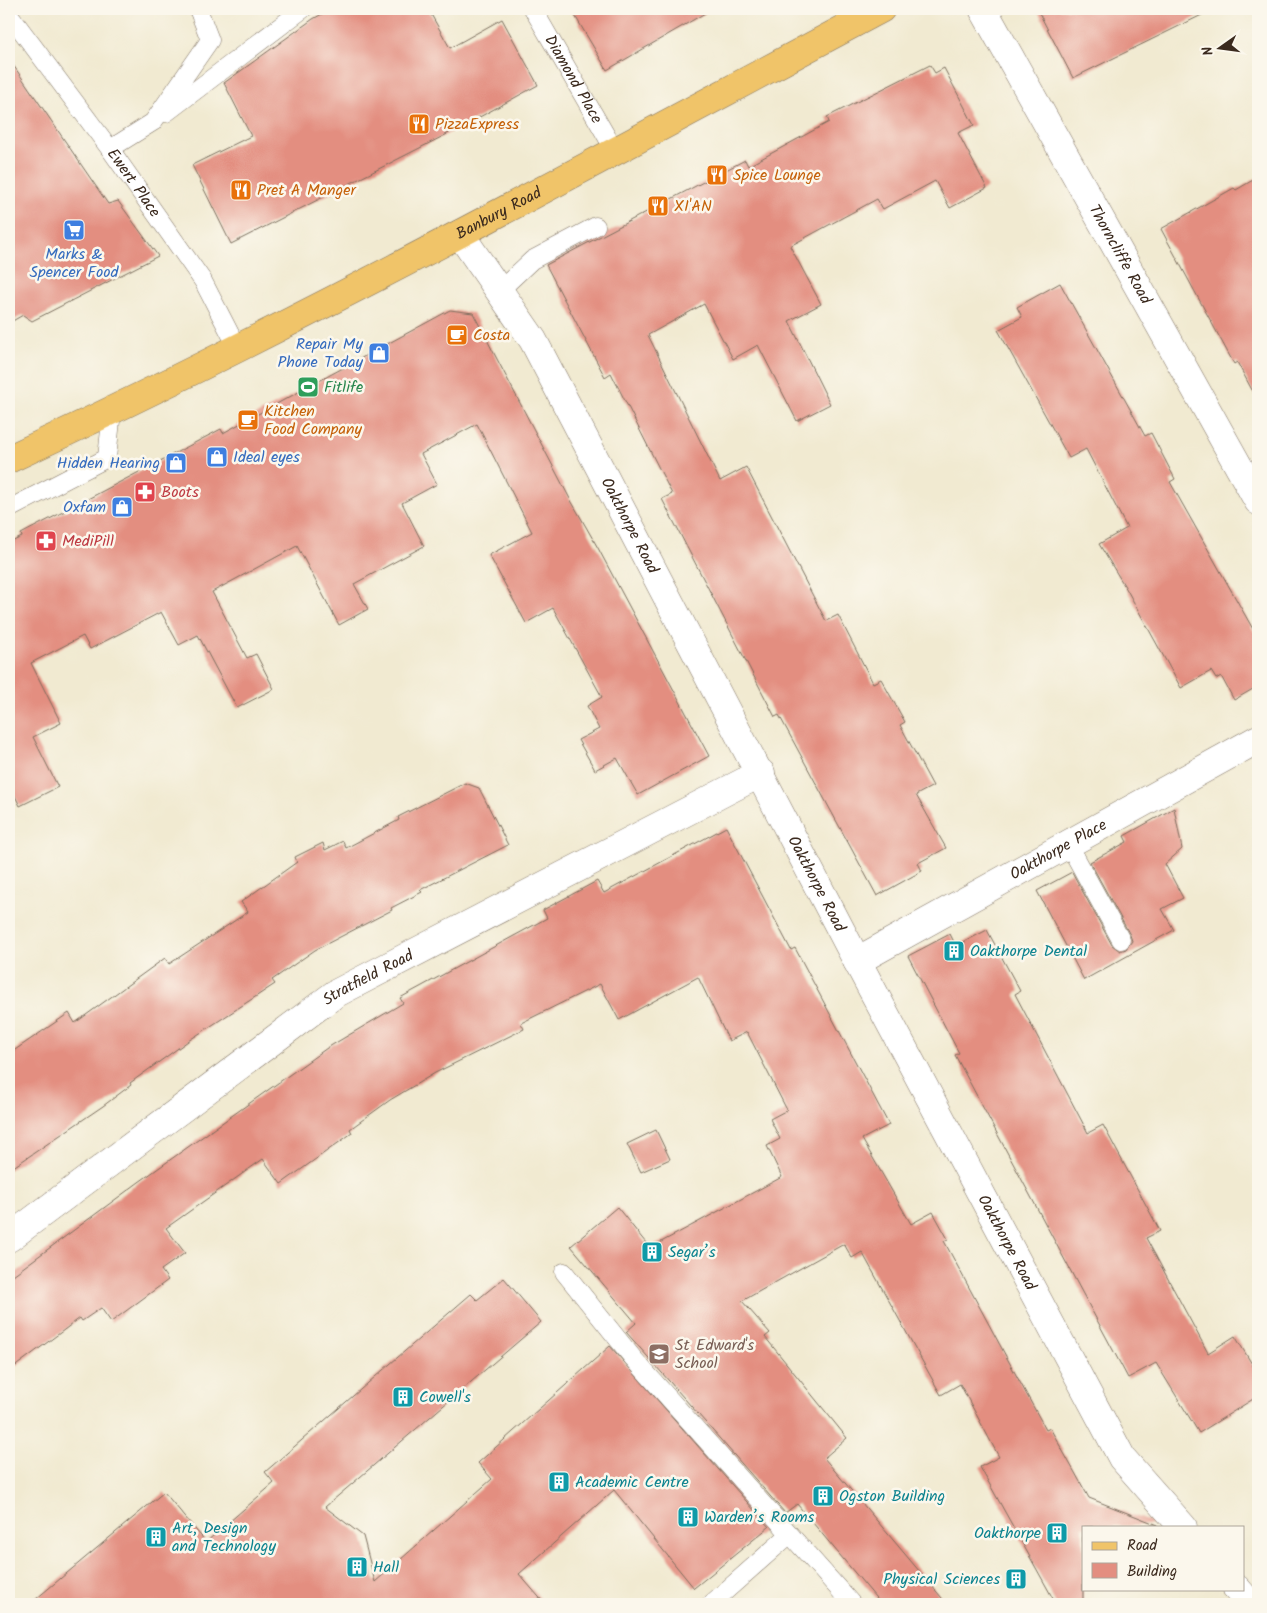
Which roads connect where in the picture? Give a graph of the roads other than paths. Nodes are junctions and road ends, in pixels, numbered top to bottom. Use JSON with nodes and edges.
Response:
{"nodes":[{"id":1,"x":198,"y":9,"type":"edge"},
{"id":2,"x":303,"y":9,"type":"edge"},
{"id":3,"x":533,"y":9,"type":"edge"},
{"id":4,"x":881,"y":9,"type":"edge"},
{"id":5,"x":983,"y":9,"type":"edge"},
{"id":6,"x":9,"y":14,"type":"edge"},
{"id":7,"x":154,"y":122,"type":"junction"},
{"id":8,"x":110,"y":149,"type":"junction"},
{"id":9,"x":615,"y":150,"type":"junction"},
{"id":10,"x":596,"y":226,"type":"dead end"},
{"id":11,"x":460,"y":234,"type":"junction"},
{"id":12,"x":499,"y":291,"type":"junction"},
{"id":13,"x":238,"y":349,"type":"junction"},
{"id":14,"x":112,"y":411,"type":"junction"},
{"id":15,"x":9,"y":459,"type":"edge"},
{"id":16,"x":1258,"y":501,"type":"edge"},
{"id":17,"x":9,"y":509,"type":"edge"},
{"id":18,"x":1258,"y":739,"type":"edge"},
{"id":19,"x":760,"y":773,"type":"junction"},
{"id":20,"x":1069,"y":845,"type":"junction"},
{"id":21,"x":1121,"y":940,"type":"dead end"},
{"id":22,"x":857,"y":961,"type":"junction"},
{"id":23,"x":9,"y":1238,"type":"edge"},
{"id":24,"x":564,"y":1272,"type":"dead end"},
{"id":25,"x":1182,"y":1526,"type":"edge"},
{"id":26,"x":790,"y":1535,"type":"junction"},
{"id":27,"x":1238,"y":1590,"type":"edge"},
{"id":28,"x":711,"y":1604,"type":"edge"},
{"id":29,"x":852,"y":1604,"type":"edge"},
{"id":30,"x":1250,"y":1604,"type":"edge"}],
"edges":[{"from":1,"to":7,"type":"lane","name":"Ewert Place"},
{"from":2,"to":7,"type":"lane"},
{"from":3,"to":9,"type":"lane","name":"Diamond Place"},
{"from":4,"to":9,"type":"main road","name":"Banbury Road"},
{"from":5,"to":16,"type":"street","name":"Thorncliffe Road"},
{"from":6,"to":8,"type":"lane"},
{"from":7,"to":8,"type":"lane","name":"Ewert Place"},
{"from":8,"to":13,"type":"lane","name":"Ewert Place"},
{"from":9,"to":11,"type":"main road","name":"Banbury Road"},
{"from":10,"to":12,"type":"lane"},
{"from":11,"to":12,"type":"street","name":"Oakthorpe Road"},
{"from":11,"to":13,"type":"main road","name":"Banbury Road"},
{"from":12,"to":19,"type":"street","name":"Oakthorpe Road"},
{"from":13,"to":14,"type":"main road","name":"Banbury Road"},
{"from":14,"to":15,"type":"main road","name":"Banbury Road"},
{"from":14,"to":17,"type":"lane"},
{"from":18,"to":20,"type":"street","name":"Oakthorpe Place"},
{"from":19,"to":22,"type":"street","name":"Oakthorpe Road"},
{"from":19,"to":23,"type":"street","name":"Stratfield Road"},
{"from":20,"to":21,"type":"lane"},
{"from":20,"to":22,"type":"street","name":"Oakthorpe Place"},
{"from":22,"to":25,"type":"street","name":"Oakthorpe Road"},
{"from":24,"to":26,"type":"lane"},
{"from":26,"to":28,"type":"lane"},
{"from":26,"to":29,"type":"lane"},
{"from":27,"to":30,"type":"street"}]}
